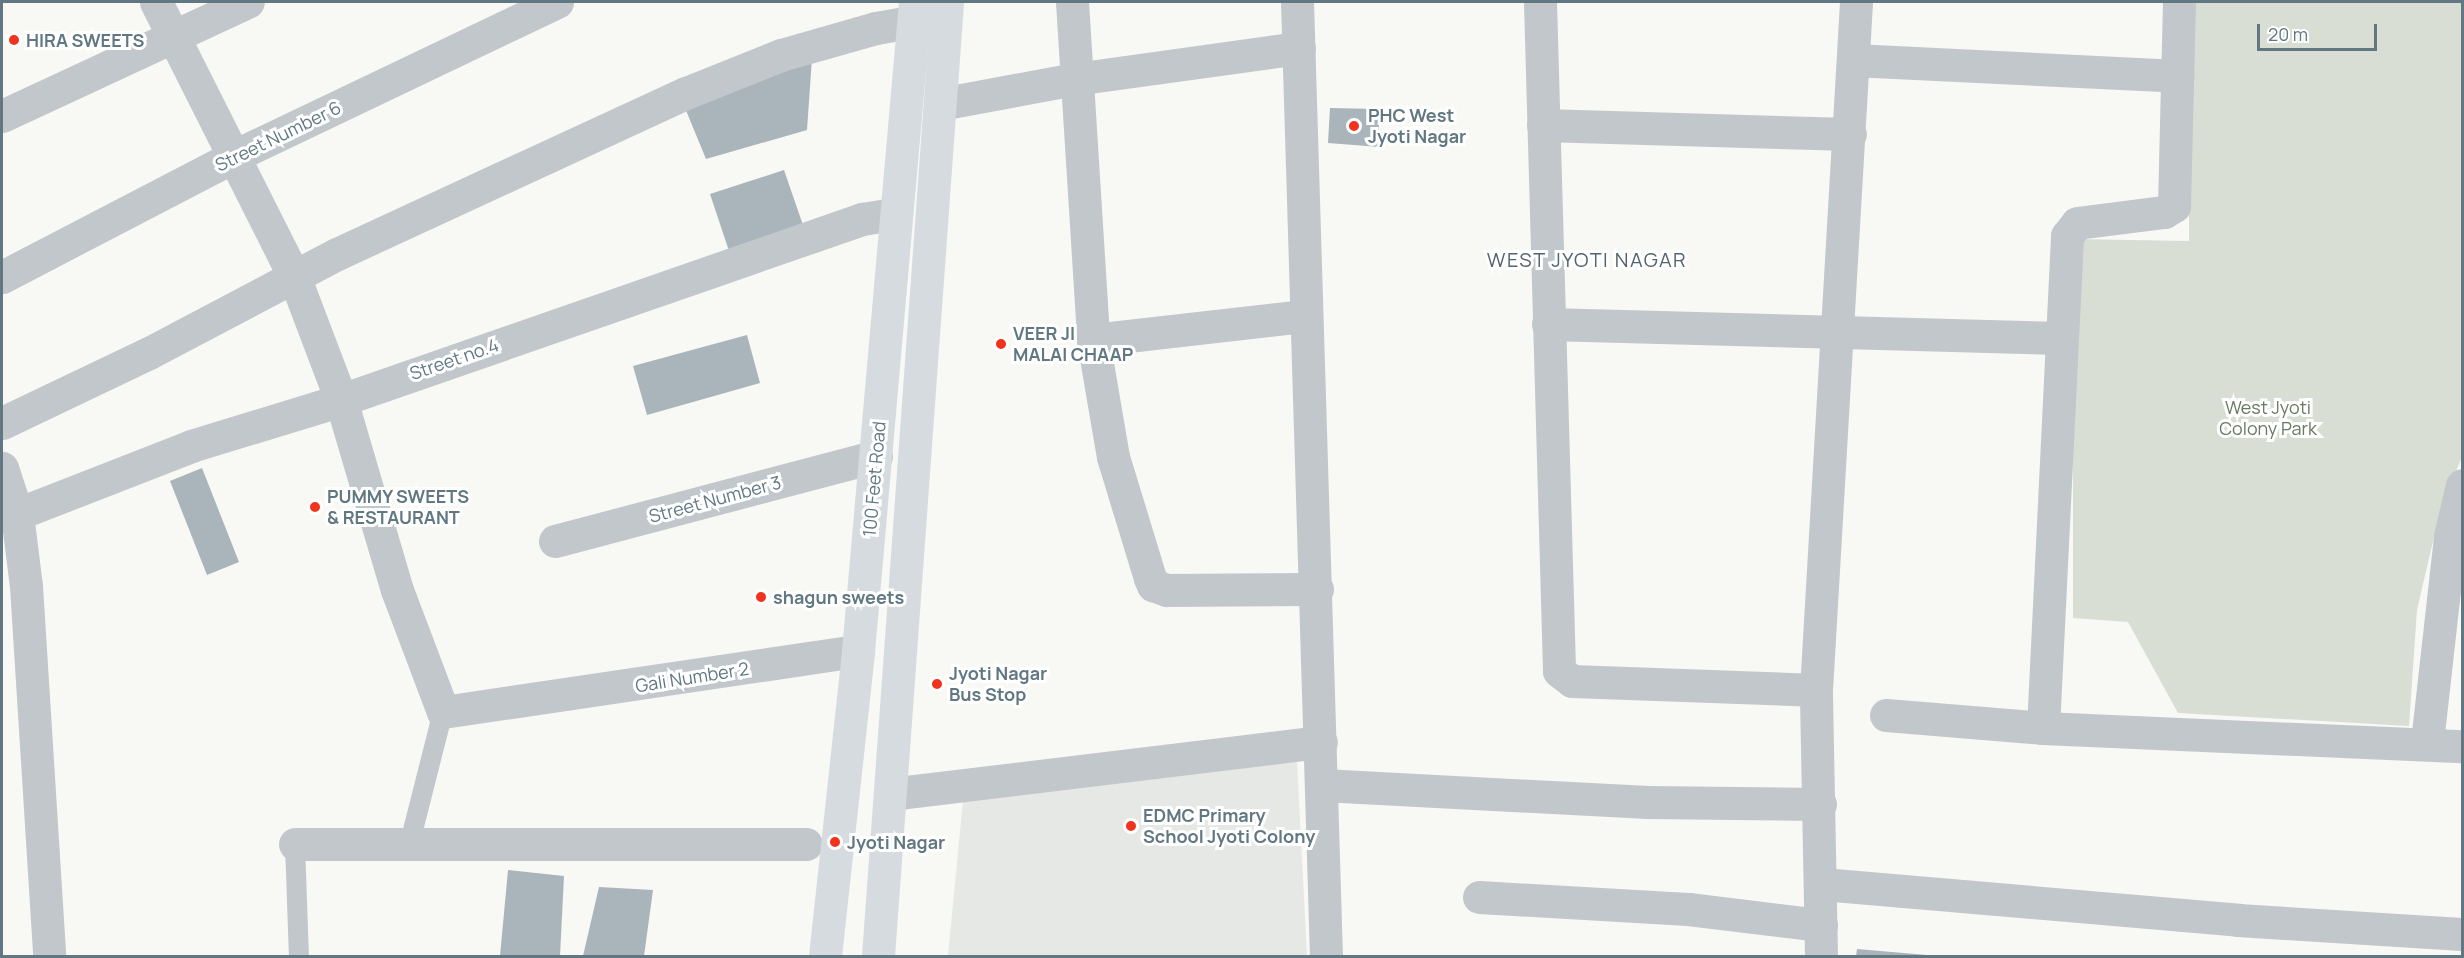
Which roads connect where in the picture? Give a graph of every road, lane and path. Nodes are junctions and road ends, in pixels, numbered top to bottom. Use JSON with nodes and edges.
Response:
{"nodes":[{"id":1,"x":156,"y":2,"type":"edge"},
{"id":2,"x":248,"y":2,"type":"edge"},
{"id":3,"x":557,"y":2,"type":"edge"},
{"id":4,"x":947,"y":2,"type":"edge"},
{"id":5,"x":1072,"y":2,"type":"edge"},
{"id":6,"x":1298,"y":2,"type":"edge"},
{"id":7,"x":1540,"y":2,"type":"edge"},
{"id":8,"x":1856,"y":2,"type":"edge"},
{"id":9,"x":2179,"y":2,"type":"edge"},
{"id":10,"x":914,"y":11,"type":"edge"},
{"id":11,"x":174,"y":38,"type":"junction"},
{"id":12,"x":1299,"y":48,"type":"junction"},
{"id":13,"x":1853,"y":60,"type":"junction"},
{"id":14,"x":2178,"y":76,"type":"junction"},
{"id":15,"x":1075,"y":79,"type":"junction"},
{"id":16,"x":940,"y":104,"type":"junction"},
{"id":17,"x":2,"y":116,"type":"edge"},
{"id":18,"x":1543,"y":125,"type":"junction"},
{"id":19,"x":1850,"y":134,"type":"junction"},
{"id":20,"x":234,"y":156,"type":"junction"},
{"id":21,"x":895,"y":214,"type":"junction"},
{"id":22,"x":294,"y":276,"type":"junction"},
{"id":23,"x":2,"y":277,"type":"edge"},
{"id":24,"x":1305,"y":316,"type":"junction"},
{"id":25,"x":1548,"y":324,"type":"junction"},
{"id":26,"x":1840,"y":330,"type":"junction"},
{"id":27,"x":2062,"y":338,"type":"junction"},
{"id":28,"x":1093,"y":340,"type":"junction"},
{"id":29,"x":342,"y":400,"type":"junction"},
{"id":30,"x":2,"y":423,"type":"edge"},
{"id":31,"x":876,"y":456,"type":"junction"},
{"id":32,"x":2,"y":468,"type":"edge"},
{"id":33,"x":2463,"y":485,"type":"edge"},
{"id":34,"x":16,"y":514,"type":"junction"},
{"id":35,"x":555,"y":541,"type":"dead end"},
{"id":36,"x":1317,"y":589,"type":"junction"},
{"id":37,"x":858,"y":651,"type":"junction"},
{"id":38,"x":1816,"y":690,"type":"junction"},
{"id":39,"x":443,"y":712,"type":"junction"},
{"id":40,"x":1886,"y":715,"type":"dead end"},
{"id":41,"x":2043,"y":728,"type":"junction"},
{"id":42,"x":1321,"y":742,"type":"junction"},
{"id":43,"x":2427,"y":742,"type":"junction"},
{"id":44,"x":2463,"y":746,"type":"edge"},
{"id":45,"x":1322,"y":784,"type":"junction"},
{"id":46,"x":890,"y":794,"type":"junction"},
{"id":47,"x":1820,"y":804,"type":"junction"},
{"id":48,"x":295,"y":844,"type":"joint"},
{"id":49,"x":806,"y":844,"type":"dead end"},
{"id":50,"x":410,"y":846,"type":"junction"},
{"id":51,"x":1822,"y":884,"type":"junction"},
{"id":52,"x":1479,"y":897,"type":"dead end"},
{"id":53,"x":2463,"y":934,"type":"edge"},
{"id":54,"x":1821,"y":941,"type":"edge"},
{"id":55,"x":49,"y":957,"type":"edge"},
{"id":56,"x":300,"y":957,"type":"edge"},
{"id":57,"x":825,"y":957,"type":"edge"},
{"id":58,"x":878,"y":957,"type":"edge"},
{"id":59,"x":1326,"y":957,"type":"edge"}],
"edges":[{"from":1,"to":11,"type":"street"},
{"from":2,"to":11,"type":"street"},
{"from":3,"to":20,"type":"street","name":"Street Number 6"},
{"from":4,"to":16,"type":"main road","name":"100 Feet Road"},
{"from":5,"to":15,"type":"street"},
{"from":6,"to":12,"type":"street"},
{"from":7,"to":18,"type":"street"},
{"from":8,"to":13,"type":"street"},
{"from":9,"to":14,"type":"street"},
{"from":10,"to":21,"type":"main road","name":"100 Feet Road"},
{"from":10,"to":22,"type":"street"},
{"from":11,"to":17,"type":"street"},
{"from":11,"to":20,"type":"street"},
{"from":12,"to":15,"type":"street"},
{"from":12,"to":24,"type":"street"},
{"from":13,"to":14,"type":"street"},
{"from":13,"to":19,"type":"street"},
{"from":14,"to":27,"type":"street"},
{"from":15,"to":16,"type":"street"},
{"from":15,"to":28,"type":"street"},
{"from":16,"to":46,"type":"main road","name":"100 Feet Road"},
{"from":18,"to":19,"type":"street"},
{"from":18,"to":25,"type":"street"},
{"from":19,"to":26,"type":"street"},
{"from":20,"to":22,"type":"street"},
{"from":20,"to":23,"type":"street","name":"Street Number 6"},
{"from":21,"to":29,"type":"street","name":"Street no.4"},
{"from":21,"to":31,"type":"main road","name":"100 Feet Road"},
{"from":22,"to":29,"type":"street"},
{"from":22,"to":30,"type":"street"},
{"from":24,"to":28,"type":"street"},
{"from":24,"to":36,"type":"street"},
{"from":25,"to":26,"type":"street"},
{"from":25,"to":38,"type":"street"},
{"from":26,"to":27,"type":"street"},
{"from":26,"to":38,"type":"street"},
{"from":27,"to":41,"type":"street"},
{"from":28,"to":36,"type":"street"},
{"from":29,"to":34,"type":"street","name":"Street no.4"},
{"from":29,"to":39,"type":"street"},
{"from":31,"to":35,"type":"street","name":"Street Number 3"},
{"from":31,"to":37,"type":"main road","name":"100 Feet Road"},
{"from":32,"to":34,"type":"street"},
{"from":33,"to":43,"type":"street"},
{"from":34,"to":55,"type":"street"},
{"from":36,"to":42,"type":"street"},
{"from":37,"to":39,"type":"street","name":"Gali Number 2"},
{"from":37,"to":57,"type":"main road","name":"100 Feet Road"},
{"from":38,"to":47,"type":"street"},
{"from":39,"to":50,"type":"lane"},
{"from":40,"to":41,"type":"street"},
{"from":41,"to":43,"type":"street"},
{"from":42,"to":45,"type":"street"},
{"from":42,"to":46,"type":"street"},
{"from":43,"to":44,"type":"street"},
{"from":45,"to":47,"type":"street"},
{"from":45,"to":59,"type":"street"},
{"from":46,"to":58,"type":"main road","name":"100 Feet Road"},
{"from":47,"to":51,"type":"street"},
{"from":48,"to":50,"type":"street"},
{"from":48,"to":56,"type":"lane"},
{"from":49,"to":50,"type":"street"},
{"from":51,"to":53,"type":"street"},
{"from":51,"to":54,"type":"street"},
{"from":52,"to":54,"type":"street"}]}
